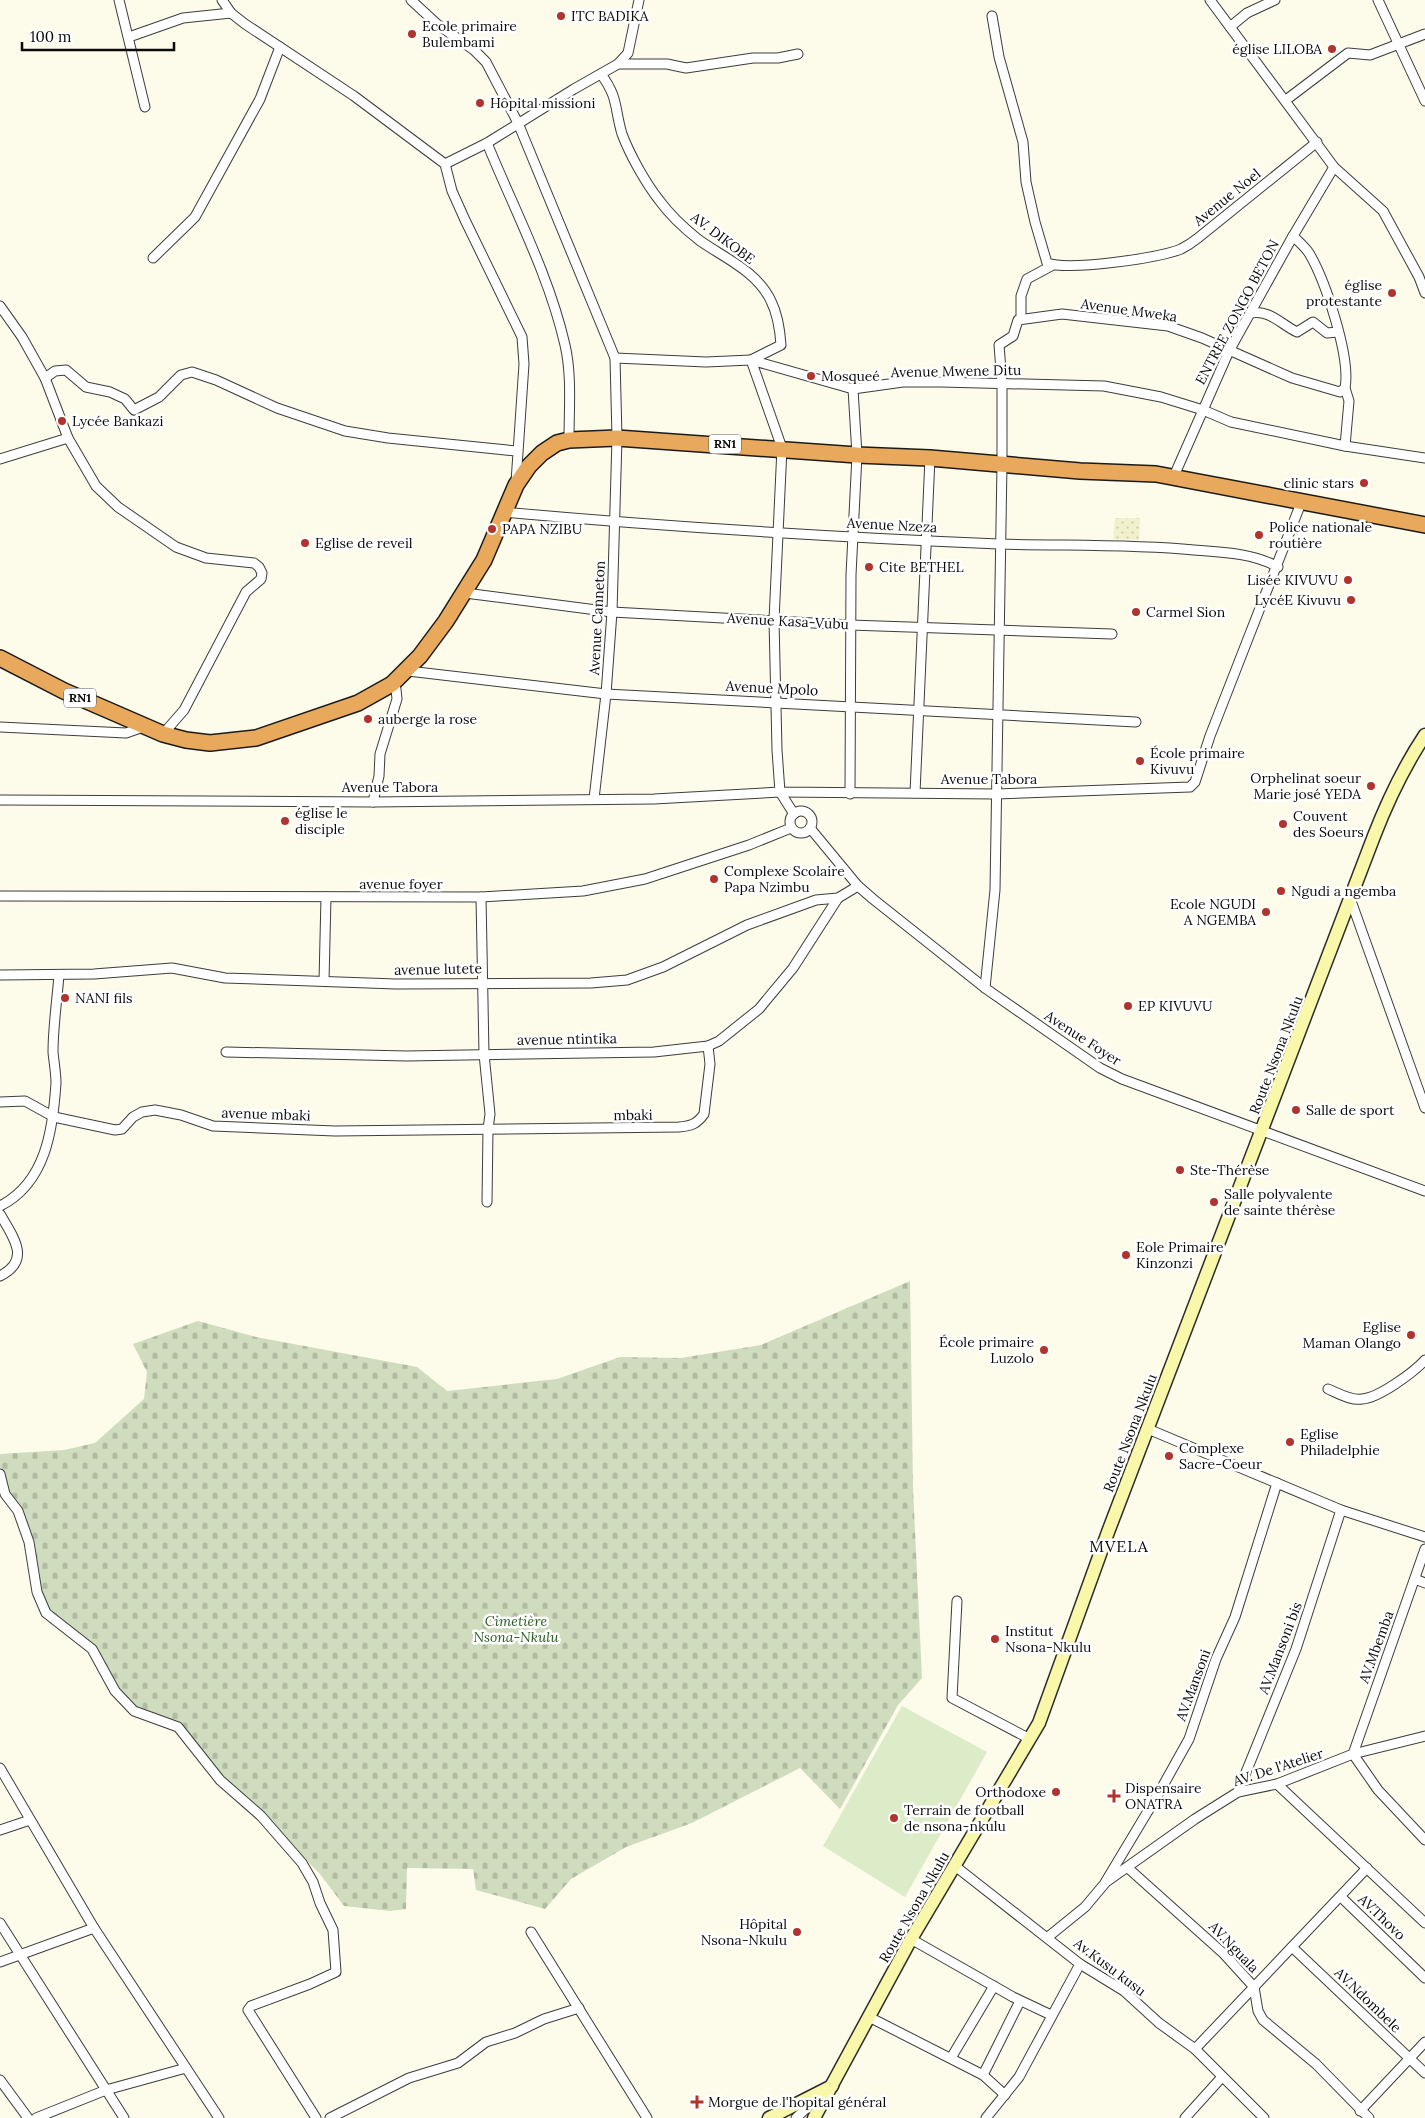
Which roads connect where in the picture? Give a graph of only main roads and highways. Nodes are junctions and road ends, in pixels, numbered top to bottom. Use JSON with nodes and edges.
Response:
{"nodes":[{"id":1,"x":1425,"y":525,"type":"edge"},
{"id":2,"x":0,"y":658,"type":"edge"}],
"edges":[{"from":1,"to":2,"type":"highway","number":"RN1"}]}
